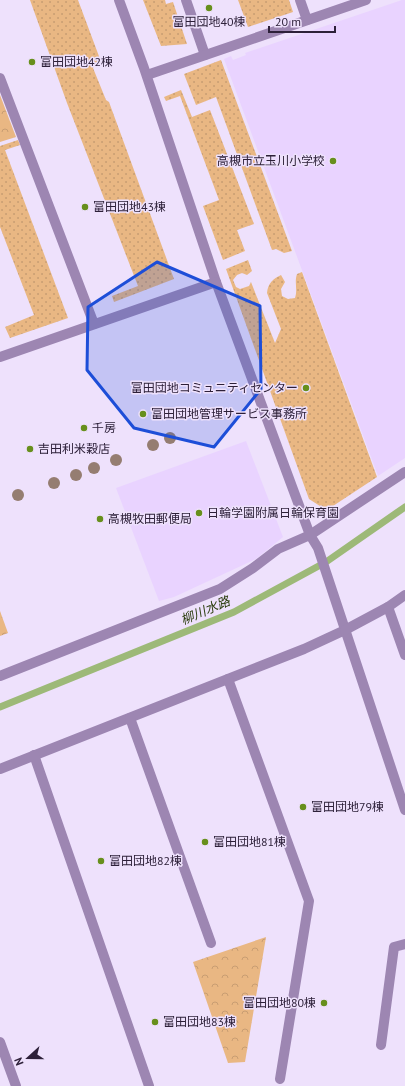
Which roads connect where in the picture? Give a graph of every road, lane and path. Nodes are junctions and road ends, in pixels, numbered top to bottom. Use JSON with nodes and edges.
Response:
{"nodes":[{"id":1,"x":119,"y":0,"type":"edge"},
{"id":2,"x":186,"y":0,"type":"edge"},
{"id":3,"x":300,"y":0,"type":"edge"},
{"id":4,"x":366,"y":0,"type":"edge"},
{"id":5,"x":307,"y":20,"type":"junction"},
{"id":6,"x":205,"y":55,"type":"junction"},
{"id":7,"x":147,"y":75,"type":"junction"},
{"id":8,"x":0,"y":78,"type":"edge"},
{"id":9,"x":216,"y":282,"type":"junction"},
{"id":10,"x":94,"y":324,"type":"junction"},
{"id":11,"x":0,"y":357,"type":"edge"},
{"id":12,"x":405,"y":472,"type":"edge"},
{"id":13,"x":310,"y":535,"type":"junction"},
{"id":14,"x":405,"y":595,"type":"edge"},
{"id":15,"x":388,"y":607,"type":"junction"},
{"id":16,"x":345,"y":630,"type":"junction"},
{"id":17,"x":405,"y":655,"type":"edge"},
{"id":18,"x":0,"y":676,"type":"edge"},
{"id":19,"x":228,"y":679,"type":"junction"},
{"id":20,"x":130,"y":718,"type":"junction"},
{"id":21,"x":34,"y":755,"type":"junction"},
{"id":22,"x":0,"y":769,"type":"edge"},
{"id":23,"x":405,"y":810,"type":"edge"},
{"id":24,"x":212,"y":943,"type":"dead end"},
{"id":25,"x":405,"y":944,"type":"edge"},
{"id":26,"x":0,"y":1042,"type":"edge"},
{"id":27,"x":381,"y":1045,"type":"dead end"},
{"id":28,"x":280,"y":1079,"type":"dead end"},
{"id":29,"x":16,"y":1086,"type":"edge"},
{"id":30,"x":149,"y":1086,"type":"edge"}],
"edges":[{"from":1,"to":7,"type":"street"},
{"from":2,"to":6,"type":"street"},
{"from":3,"to":5,"type":"street"},
{"from":4,"to":5,"type":"street"},
{"from":5,"to":6,"type":"street"},
{"from":6,"to":7,"type":"street"},
{"from":7,"to":9,"type":"street"},
{"from":8,"to":10,"type":"street"},
{"from":9,"to":10,"type":"street"},
{"from":9,"to":13,"type":"street"},
{"from":10,"to":11,"type":"street"},
{"from":12,"to":13,"type":"street"},
{"from":13,"to":16,"type":"street"},
{"from":13,"to":18,"type":"street"},
{"from":14,"to":15,"type":"street"},
{"from":15,"to":16,"type":"street"},
{"from":15,"to":17,"type":"street"},
{"from":16,"to":19,"type":"street"},
{"from":16,"to":23,"type":"street"},
{"from":19,"to":20,"type":"street"},
{"from":19,"to":28,"type":"street"},
{"from":20,"to":21,"type":"street"},
{"from":20,"to":24,"type":"street"},
{"from":21,"to":22,"type":"street"},
{"from":21,"to":30,"type":"street"},
{"from":25,"to":27,"type":"street"},
{"from":26,"to":29,"type":"street"}]}
